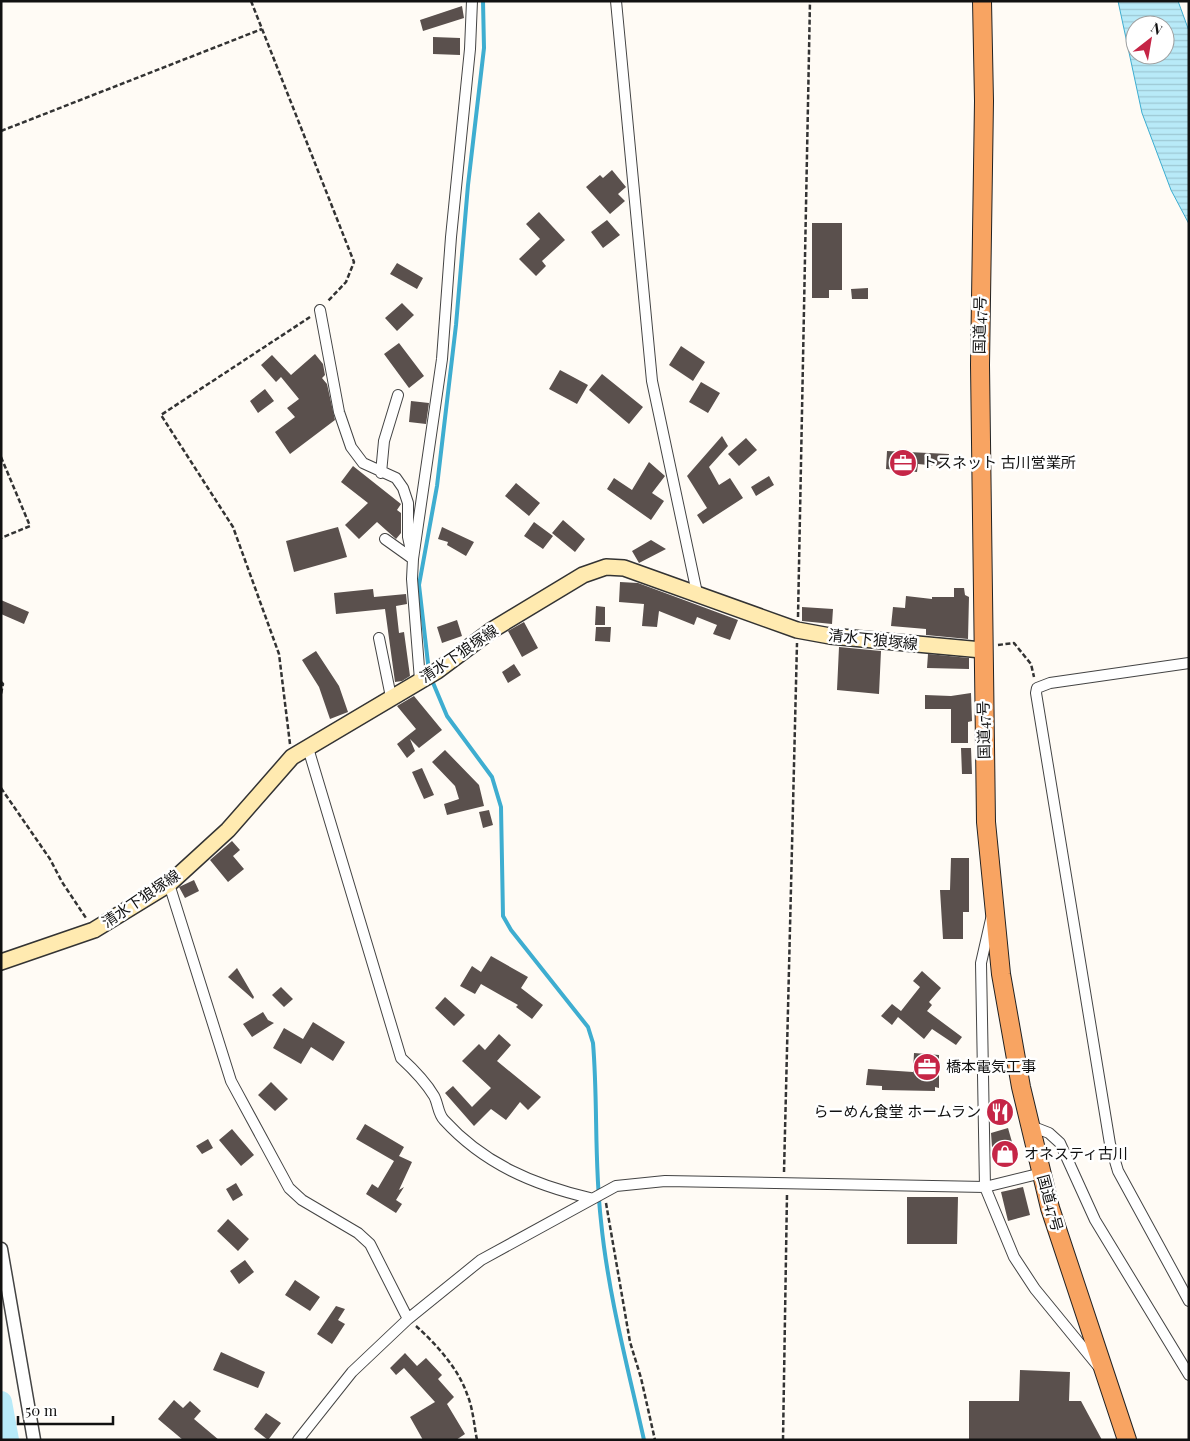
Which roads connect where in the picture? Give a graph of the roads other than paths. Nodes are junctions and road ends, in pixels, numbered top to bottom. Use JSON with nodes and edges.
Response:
{"nodes":[{"id":1,"x":472,"y":1,"type":"edge"},
{"id":2,"x":616,"y":1,"type":"edge"},
{"id":3,"x":982,"y":1,"type":"edge"},
{"id":4,"x":320,"y":310,"type":"road end"},
{"id":5,"x":398,"y":395,"type":"dead end"},
{"id":6,"x":381,"y":473,"type":"junction"},
{"id":7,"x":385,"y":539,"type":"dead end"},
{"id":8,"x":413,"y":559,"type":"junction"},
{"id":9,"x":697,"y":593,"type":"junction"},
{"id":10,"x":379,"y":638,"type":"dead end"},
{"id":11,"x":982,"y":650,"type":"junction"},
{"id":12,"x":1189,"y":663,"type":"edge"},
{"id":13,"x":427,"y":676,"type":"junction"},
{"id":14,"x":391,"y":697,"type":"junction"},
{"id":15,"x":308,"y":748,"type":"junction"},
{"id":16,"x":169,"y":884,"type":"junction"},
{"id":17,"x":994,"y":909,"type":"junction"},
{"id":18,"x":1,"y":962,"type":"edge"},
{"id":19,"x":1031,"y":1126,"type":"junction"},
{"id":20,"x":1042,"y":1173,"type":"junction"},
{"id":21,"x":985,"y":1187,"type":"junction"},
{"id":22,"x":598,"y":1195,"type":"junction"},
{"id":23,"x":1,"y":1249,"type":"edge"},
{"id":24,"x":1189,"y":1301,"type":"edge"},
{"id":25,"x":408,"y":1319,"type":"junction"},
{"id":26,"x":1104,"y":1373,"type":"junction"},
{"id":27,"x":1189,"y":1376,"type":"edge"},
{"id":28,"x":34,"y":1440,"type":"edge"},
{"id":29,"x":298,"y":1440,"type":"edge"},
{"id":30,"x":1127,"y":1440,"type":"edge"}],
"edges":[{"from":1,"to":8,"type":"street"},
{"from":2,"to":9,"type":"street"},
{"from":3,"to":11,"type":"highway","name":"国道47号"},
{"from":4,"to":6,"type":"street"},
{"from":5,"to":6,"type":"street"},
{"from":6,"to":8,"type":"street"},
{"from":7,"to":8,"type":"street"},
{"from":8,"to":13,"type":"street"},
{"from":9,"to":11,"type":"main road","name":"清水下狼塚線"},
{"from":9,"to":13,"type":"main road","name":"清水下狼塚線"},
{"from":10,"to":14,"type":"street"},
{"from":11,"to":17,"type":"highway","name":"国道47号"},
{"from":12,"to":24,"type":"street"},
{"from":13,"to":14,"type":"main road","name":"清水下狼塚線"},
{"from":14,"to":15,"type":"main road","name":"清水下狼塚線"},
{"from":15,"to":16,"type":"main road","name":"清水下狼塚線"},
{"from":15,"to":22,"type":"street"},
{"from":16,"to":18,"type":"main road","name":"清水下狼塚線"},
{"from":16,"to":25,"type":"street"},
{"from":17,"to":19,"type":"highway","name":"国道47号"},
{"from":17,"to":21,"type":"street"},
{"from":19,"to":20,"type":"highway","name":"国道47号"},
{"from":19,"to":27,"type":"street"},
{"from":20,"to":21,"type":"street"},
{"from":20,"to":26,"type":"highway","name":"国道47号"},
{"from":21,"to":22,"type":"street"},
{"from":21,"to":26,"type":"street"},
{"from":22,"to":25,"type":"street"},
{"from":23,"to":28,"type":"street"},
{"from":25,"to":29,"type":"street"},
{"from":26,"to":30,"type":"highway","name":"国道47号"}]}
